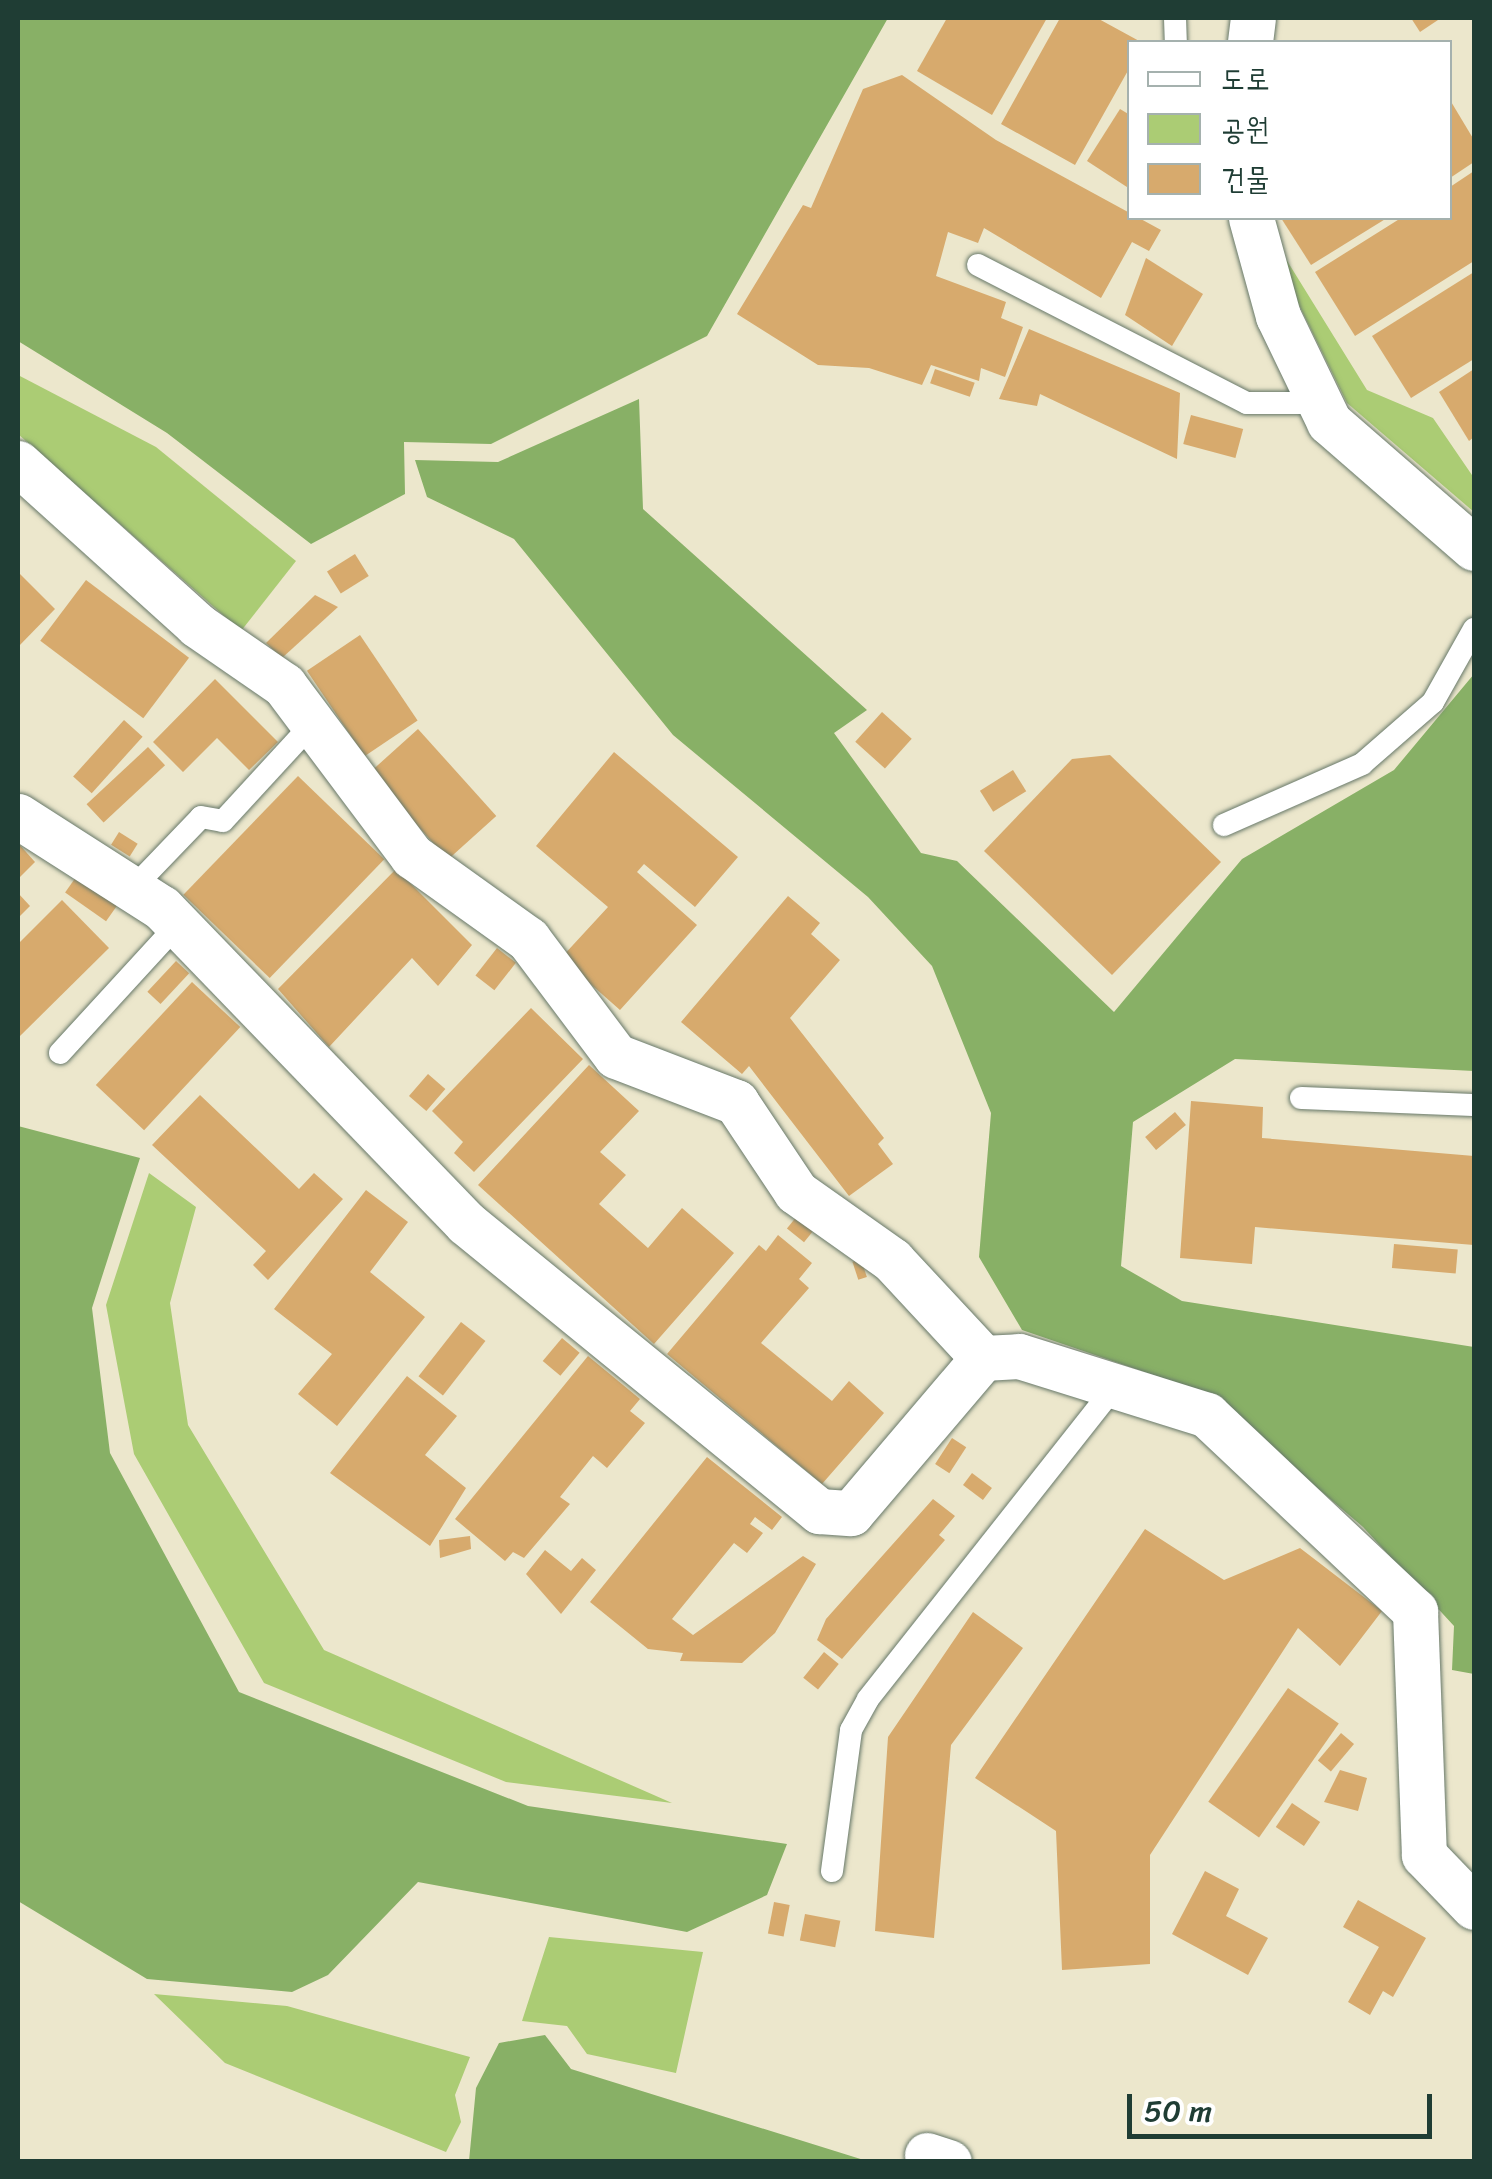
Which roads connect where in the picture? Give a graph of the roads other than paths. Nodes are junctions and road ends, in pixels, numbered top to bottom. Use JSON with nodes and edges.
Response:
{"nodes":[{"id":1,"x":1252,"y":220,"type":"edge"},
{"id":2,"x":978,"y":265,"type":"dead end"},
{"id":3,"x":1320,"y":403,"type":"junction"},
{"id":4,"x":18,"y":464,"type":"edge"},
{"id":5,"x":1474,"y":548,"type":"edge"},
{"id":6,"x":1474,"y":629,"type":"edge"},
{"id":7,"x":314,"y":722,"type":"junction"},
{"id":8,"x":18,"y":816,"type":"edge"},
{"id":9,"x":1224,"y":825,"type":"dead end"},
{"id":10,"x":133,"y":888,"type":"junction"},
{"id":11,"x":178,"y":924,"type":"junction"},
{"id":12,"x":60,"y":1054,"type":"dead end"},
{"id":13,"x":1301,"y":1098,"type":"dead end"},
{"id":14,"x":1474,"y":1105,"type":"edge"},
{"id":15,"x":983,"y":1358,"type":"junction"},
{"id":16,"x":1116,"y":1386,"type":"junction"},
{"id":17,"x":832,"y":1871,"type":"dead end"},
{"id":18,"x":1474,"y":1907,"type":"edge"}],
"edges":[{"from":1,"to":3,"type":"street"},
{"from":2,"to":3,"type":"lane"},
{"from":3,"to":5,"type":"street"},
{"from":4,"to":7,"type":"street"},
{"from":6,"to":9,"type":"lane"},
{"from":7,"to":10,"type":"lane"},
{"from":7,"to":15,"type":"street"},
{"from":8,"to":10,"type":"street"},
{"from":10,"to":11,"type":"street"},
{"from":11,"to":12,"type":"lane"},
{"from":11,"to":15,"type":"street"},
{"from":13,"to":14,"type":"lane"},
{"from":15,"to":16,"type":"street"},
{"from":16,"to":17,"type":"lane"},
{"from":16,"to":18,"type":"street"}]}
